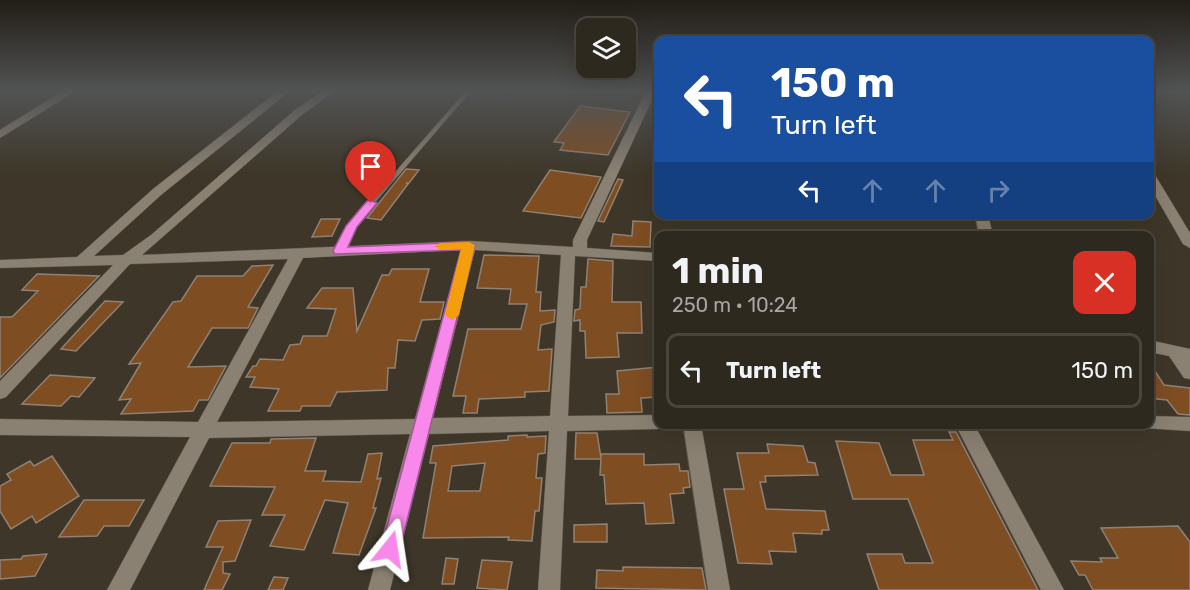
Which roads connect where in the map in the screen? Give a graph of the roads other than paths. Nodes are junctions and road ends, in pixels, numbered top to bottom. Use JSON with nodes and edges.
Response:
{"nodes":[{"id":1,"x":27,"y":119,"type":"edge"},
{"id":2,"x":251,"y":119,"type":"edge"},
{"id":3,"x":292,"y":119,"type":"edge"},
{"id":4,"x":446,"y":119,"type":"edge"},
{"id":5,"x":638,"y":119,"type":"edge"},
{"id":6,"x":0,"y":135,"type":"edge"},
{"id":7,"x":1154,"y":183,"type":"edge"},
{"id":8,"x":1190,"y":244,"type":"edge"},
{"id":9,"x":469,"y":245,"type":"junction"},
{"id":10,"x":339,"y":251,"type":"junction"},
{"id":11,"x":574,"y":251,"type":"junction"},
{"id":12,"x":298,"y":254,"type":"junction"},
{"id":13,"x":654,"y":257,"type":"edge"},
{"id":14,"x":126,"y":260,"type":"junction"},
{"id":15,"x":81,"y":261,"type":"junction"},
{"id":16,"x":0,"y":264,"type":"edge"},
{"id":17,"x":1154,"y":347,"type":"edge"},
{"id":18,"x":1183,"y":354,"type":"edge"},
{"id":19,"x":1190,"y":372,"type":"edge"},
{"id":20,"x":0,"y":392,"type":"edge"},
{"id":21,"x":654,"y":422,"type":"edge"},
{"id":22,"x":559,"y":423,"type":"junction"},
{"id":23,"x":1154,"y":423,"type":"edge"},
{"id":24,"x":1190,"y":424,"type":"edge"},
{"id":25,"x":424,"y":425,"type":"junction"},
{"id":26,"x":0,"y":427,"type":"edge"},
{"id":27,"x":693,"y":429,"type":"edge"},
{"id":28,"x":967,"y":429,"type":"edge"},
{"id":29,"x":204,"y":430,"type":"junction"},
{"id":30,"x":118,"y":590,"type":"edge"},
{"id":31,"x":379,"y":590,"type":"edge"},
{"id":32,"x":549,"y":590,"type":"edge"},
{"id":33,"x":718,"y":590,"type":"edge"},
{"id":34,"x":1053,"y":590,"type":"edge"}],
"edges":[{"from":1,"to":6,"type":"street"},
{"from":2,"to":15,"type":"street"},
{"from":3,"to":14,"type":"street"},
{"from":4,"to":10,"type":"lane"},
{"from":5,"to":11,"type":"street"},
{"from":7,"to":8,"type":"street"},
{"from":9,"to":10,"type":"street"},
{"from":9,"to":11,"type":"street"},
{"from":9,"to":25,"type":"street"},
{"from":10,"to":12,"type":"street"},
{"from":11,"to":13,"type":"street"},
{"from":11,"to":22,"type":"street"},
{"from":12,"to":14,"type":"street"},
{"from":12,"to":29,"type":"street"},
{"from":14,"to":15,"type":"street"},
{"from":14,"to":20,"type":"street"},
{"from":15,"to":16,"type":"street"},
{"from":17,"to":18,"type":"street"},
{"from":18,"to":19,"type":"street"},
{"from":21,"to":22,"type":"street"},
{"from":22,"to":25,"type":"street"},
{"from":22,"to":32,"type":"street"},
{"from":23,"to":24,"type":"street"},
{"from":25,"to":29,"type":"street"},
{"from":25,"to":31,"type":"street"},
{"from":26,"to":29,"type":"street"},
{"from":27,"to":33,"type":"street"},
{"from":28,"to":34,"type":"street"},
{"from":29,"to":30,"type":"street"}]}
